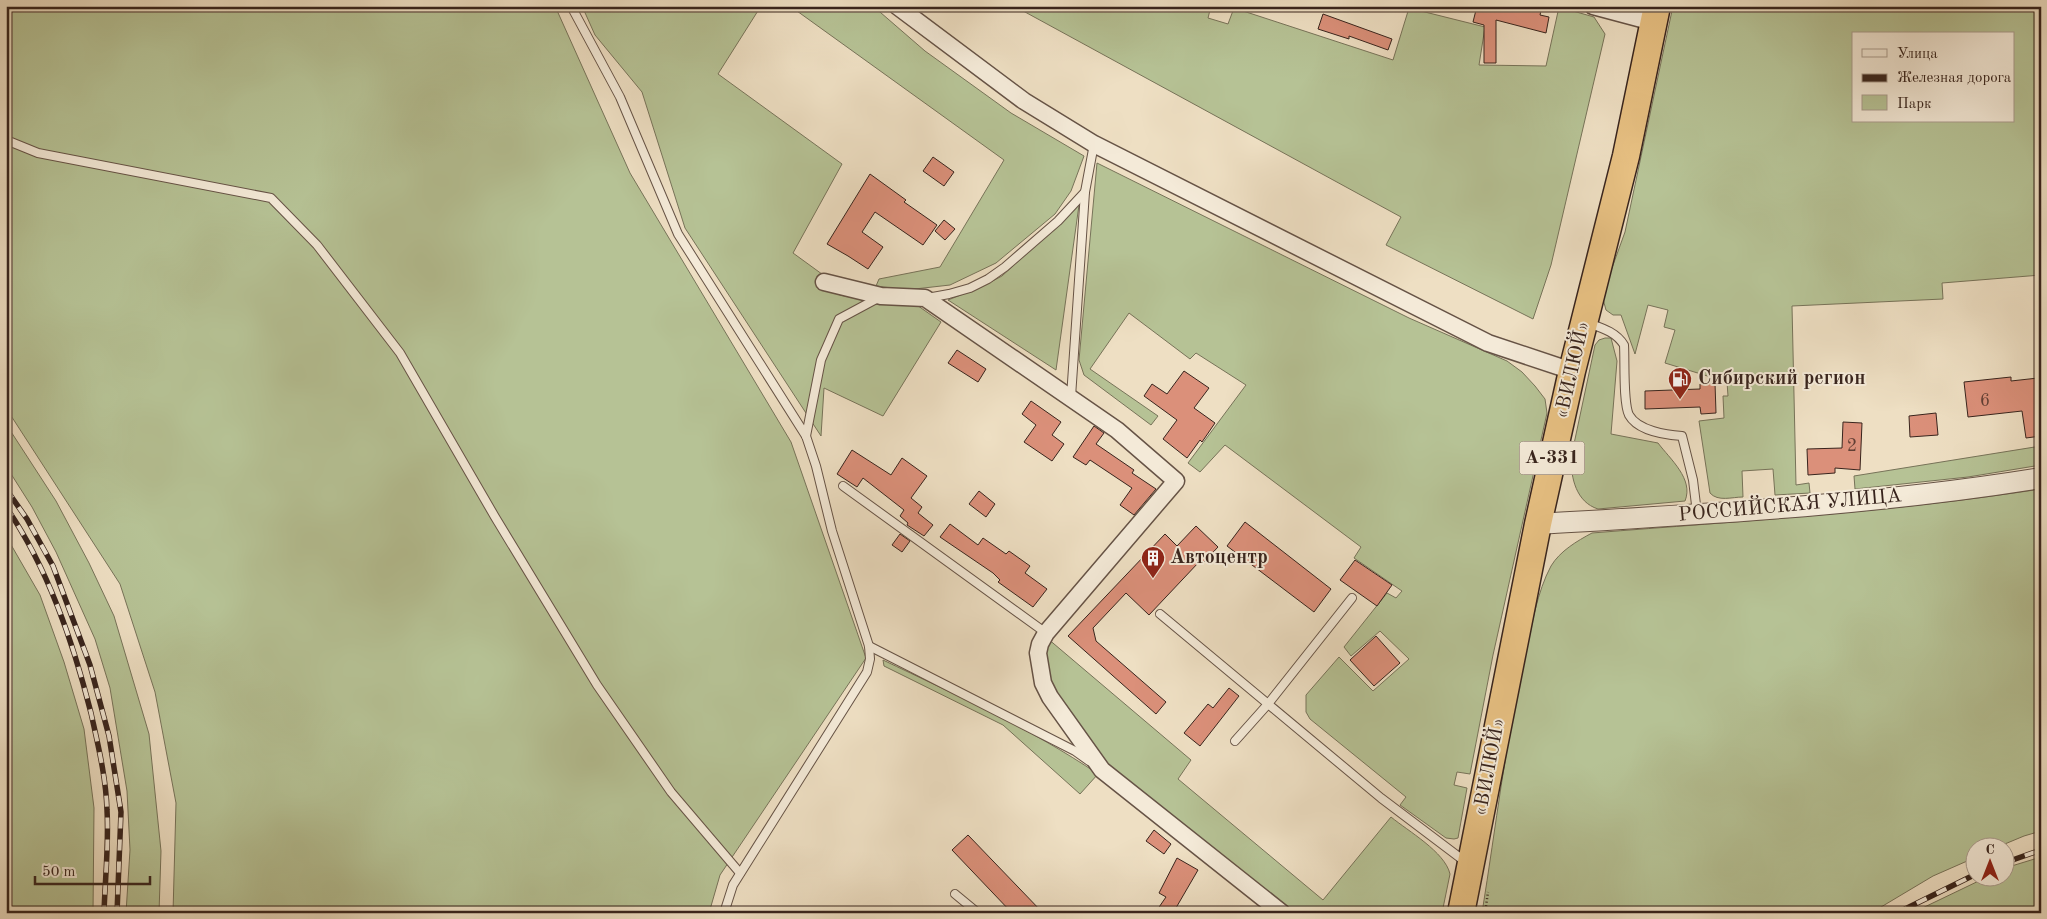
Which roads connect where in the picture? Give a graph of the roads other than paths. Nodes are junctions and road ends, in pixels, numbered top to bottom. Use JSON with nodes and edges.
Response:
{"nodes":[{"id":1,"x":571,"y":6,"type":"edge"},
{"id":2,"x":897,"y":6,"type":"edge"},
{"id":3,"x":1593,"y":6,"type":"edge"},
{"id":4,"x":1655,"y":14,"type":"edge"},
{"id":5,"x":6,"y":140,"type":"edge"},
{"id":6,"x":1094,"y":144,"type":"junction"},
{"id":7,"x":1085,"y":192,"type":"junction"},
{"id":8,"x":824,"y":282,"type":"dead end"},
{"id":9,"x":881,"y":296,"type":"junction"},
{"id":10,"x":925,"y":298,"type":"junction"},
{"id":11,"x":1584,"y":322,"type":"junction"},
{"id":12,"x":1572,"y":371,"type":"junction"},
{"id":13,"x":1071,"y":398,"type":"junction"},
{"id":14,"x":806,"y":436,"type":"junction"},
{"id":15,"x":2041,"y":478,"type":"edge"},
{"id":16,"x":843,"y":486,"type":"dead end"},
{"id":17,"x":1698,"y":514,"type":"junction"},
{"id":18,"x":1538,"y":524,"type":"junction"},
{"id":19,"x":1352,"y":598,"type":"dead end"},
{"id":20,"x":1160,"y":614,"type":"dead end"},
{"id":21,"x":1046,"y":633,"type":"junction"},
{"id":22,"x":869,"y":646,"type":"junction"},
{"id":23,"x":1268,"y":704,"type":"junction"},
{"id":24,"x":1236,"y":741,"type":"dead end"},
{"id":25,"x":1102,"y":770,"type":"junction"},
{"id":26,"x":1470,"y":866,"type":"junction"},
{"id":27,"x":740,"y":873,"type":"junction"},
{"id":28,"x":955,"y":894,"type":"dead end"},
{"id":29,"x":724,"y":913,"type":"edge"},
{"id":30,"x":978,"y":913,"type":"edge"},
{"id":31,"x":1282,"y":913,"type":"edge"},
{"id":32,"x":1461,"y":913,"type":"edge"}],
"edges":[{"from":1,"to":14,"type":"lane"},
{"from":2,"to":6,"type":"street"},
{"from":3,"to":4,"type":"street"},
{"from":4,"to":11,"type":"highway","name":"«ВИЛЮЙ»","number":"А-331"},
{"from":5,"to":27,"type":"lane"},
{"from":6,"to":7,"type":"lane"},
{"from":6,"to":12,"type":"street"},
{"from":7,"to":10,"type":"lane"},
{"from":7,"to":13,"type":"lane"},
{"from":8,"to":9,"type":"street"},
{"from":9,"to":10,"type":"street"},
{"from":9,"to":14,"type":"lane"},
{"from":10,"to":13,"type":"street"},
{"from":11,"to":12,"type":"highway","name":"«ВИЛЮЙ»","number":"А-331"},
{"from":11,"to":17,"type":"lane"},
{"from":12,"to":18,"type":"highway","name":"«ВИЛЮЙ»","number":"А-331"},
{"from":13,"to":21,"type":"street"},
{"from":14,"to":22,"type":"lane"},
{"from":15,"to":17,"type":"street","name":"РОССИЙСКАЯ УЛИЦА"},
{"from":16,"to":21,"type":"lane"},
{"from":17,"to":18,"type":"street","name":"РОССИЙСКАЯ УЛИЦА"},
{"from":18,"to":26,"type":"highway","name":"«ВИЛЮЙ»","number":"А-331"},
{"from":19,"to":23,"type":"lane"},
{"from":20,"to":23,"type":"lane"},
{"from":21,"to":25,"type":"street"},
{"from":22,"to":25,"type":"lane"},
{"from":22,"to":27,"type":"lane"},
{"from":23,"to":24,"type":"lane"},
{"from":23,"to":26,"type":"lane"},
{"from":25,"to":31,"type":"street"},
{"from":26,"to":32,"type":"highway","name":"«ВИЛЮЙ»","number":"А-331"},
{"from":27,"to":29,"type":"lane"},
{"from":28,"to":30,"type":"lane"}]}
